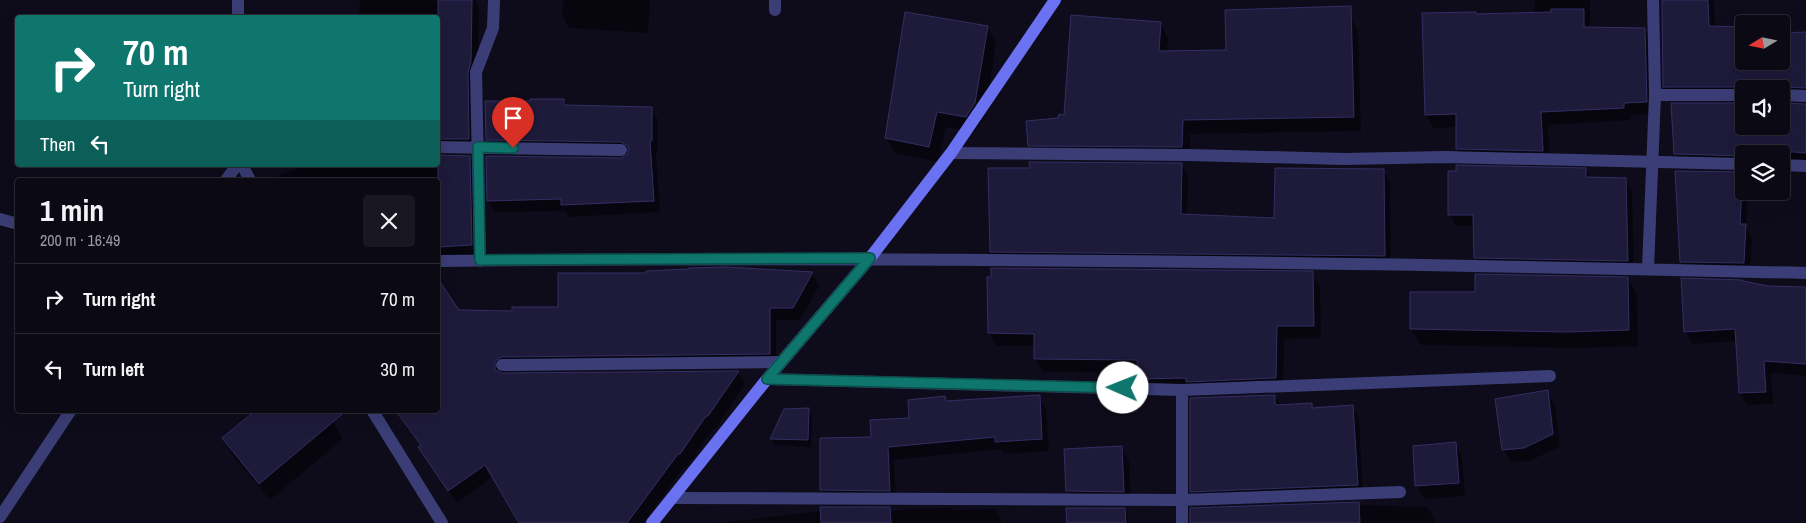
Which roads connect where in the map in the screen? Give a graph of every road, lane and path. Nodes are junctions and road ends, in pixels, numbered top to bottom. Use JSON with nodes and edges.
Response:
{"nodes":[{"id":1,"x":238,"y":0,"type":"edge"},
{"id":2,"x":494,"y":0,"type":"edge"},
{"id":3,"x":1653,"y":0,"type":"edge"},
{"id":4,"x":1052,"y":2,"type":"edge"},
{"id":5,"x":238,"y":15,"type":"edge"},
{"id":6,"x":1655,"y":95,"type":"junction"},
{"id":7,"x":1735,"y":95,"type":"edge"},
{"id":8,"x":1790,"y":95,"type":"edge"},
{"id":9,"x":1806,"y":96,"type":"edge"},
{"id":10,"x":440,"y":146,"type":"edge"},
{"id":11,"x":478,"y":147,"type":"junction"},
{"id":12,"x":621,"y":150,"type":"dead end"},
{"id":13,"x":951,"y":153,"type":"junction"},
{"id":14,"x":1652,"y":162,"type":"junction"},
{"id":15,"x":1735,"y":164,"type":"edge"},
{"id":16,"x":1790,"y":165,"type":"edge"},
{"id":17,"x":1806,"y":166,"type":"edge"},
{"id":18,"x":236,"y":167,"type":"edge"},
{"id":19,"x":227,"y":178,"type":"edge"},
{"id":20,"x":0,"y":218,"type":"edge"},
{"id":21,"x":15,"y":223,"type":"edge"},
{"id":22,"x":870,"y":258,"type":"junction"},
{"id":23,"x":480,"y":260,"type":"junction"},
{"id":24,"x":442,"y":261,"type":"dead end"},
{"id":25,"x":1648,"y":269,"type":"junction"},
{"id":26,"x":1806,"y":273,"type":"edge"},
{"id":27,"x":780,"y":362,"type":"junction"},
{"id":28,"x":502,"y":365,"type":"dead end"},
{"id":29,"x":1550,"y":376,"type":"dead end"},
{"id":30,"x":767,"y":379,"type":"junction"},
{"id":31,"x":1182,"y":390,"type":"junction"},
{"id":32,"x":69,"y":413,"type":"edge"},
{"id":33,"x":374,"y":413,"type":"edge"},
{"id":34,"x":1400,"y":492,"type":"dead end"},
{"id":35,"x":672,"y":498,"type":"junction"},
{"id":36,"x":1182,"y":500,"type":"junction"},
{"id":37,"x":0,"y":517,"type":"edge"},
{"id":38,"x":442,"y":523,"type":"edge"},
{"id":39,"x":652,"y":523,"type":"edge"},
{"id":40,"x":1182,"y":523,"type":"edge"}],
"edges":[{"from":1,"to":5,"type":"street"},
{"from":2,"to":11,"type":"street"},
{"from":3,"to":6,"type":"street"},
{"from":4,"to":13,"type":"street"},
{"from":6,"to":7,"type":"street"},
{"from":6,"to":14,"type":"street"},
{"from":8,"to":9,"type":"street"},
{"from":10,"to":11,"type":"street"},
{"from":11,"to":12,"type":"street"},
{"from":11,"to":23,"type":"street"},
{"from":13,"to":14,"type":"street"},
{"from":13,"to":22,"type":"street"},
{"from":14,"to":15,"type":"street"},
{"from":14,"to":25,"type":"street"},
{"from":16,"to":17,"type":"street"},
{"from":18,"to":19,"type":"street"},
{"from":20,"to":21,"type":"street"},
{"from":22,"to":23,"type":"street"},
{"from":22,"to":25,"type":"street"},
{"from":22,"to":27,"type":"street"},
{"from":23,"to":24,"type":"street"},
{"from":25,"to":26,"type":"street"},
{"from":27,"to":28,"type":"street"},
{"from":27,"to":30,"type":"street"},
{"from":29,"to":31,"type":"street"},
{"from":30,"to":31,"type":"street"},
{"from":30,"to":35,"type":"street"},
{"from":31,"to":36,"type":"street"},
{"from":32,"to":37,"type":"street"},
{"from":33,"to":38,"type":"street"},
{"from":34,"to":36,"type":"street"},
{"from":35,"to":36,"type":"street"},
{"from":35,"to":39,"type":"street"},
{"from":36,"to":40,"type":"street"}]}
